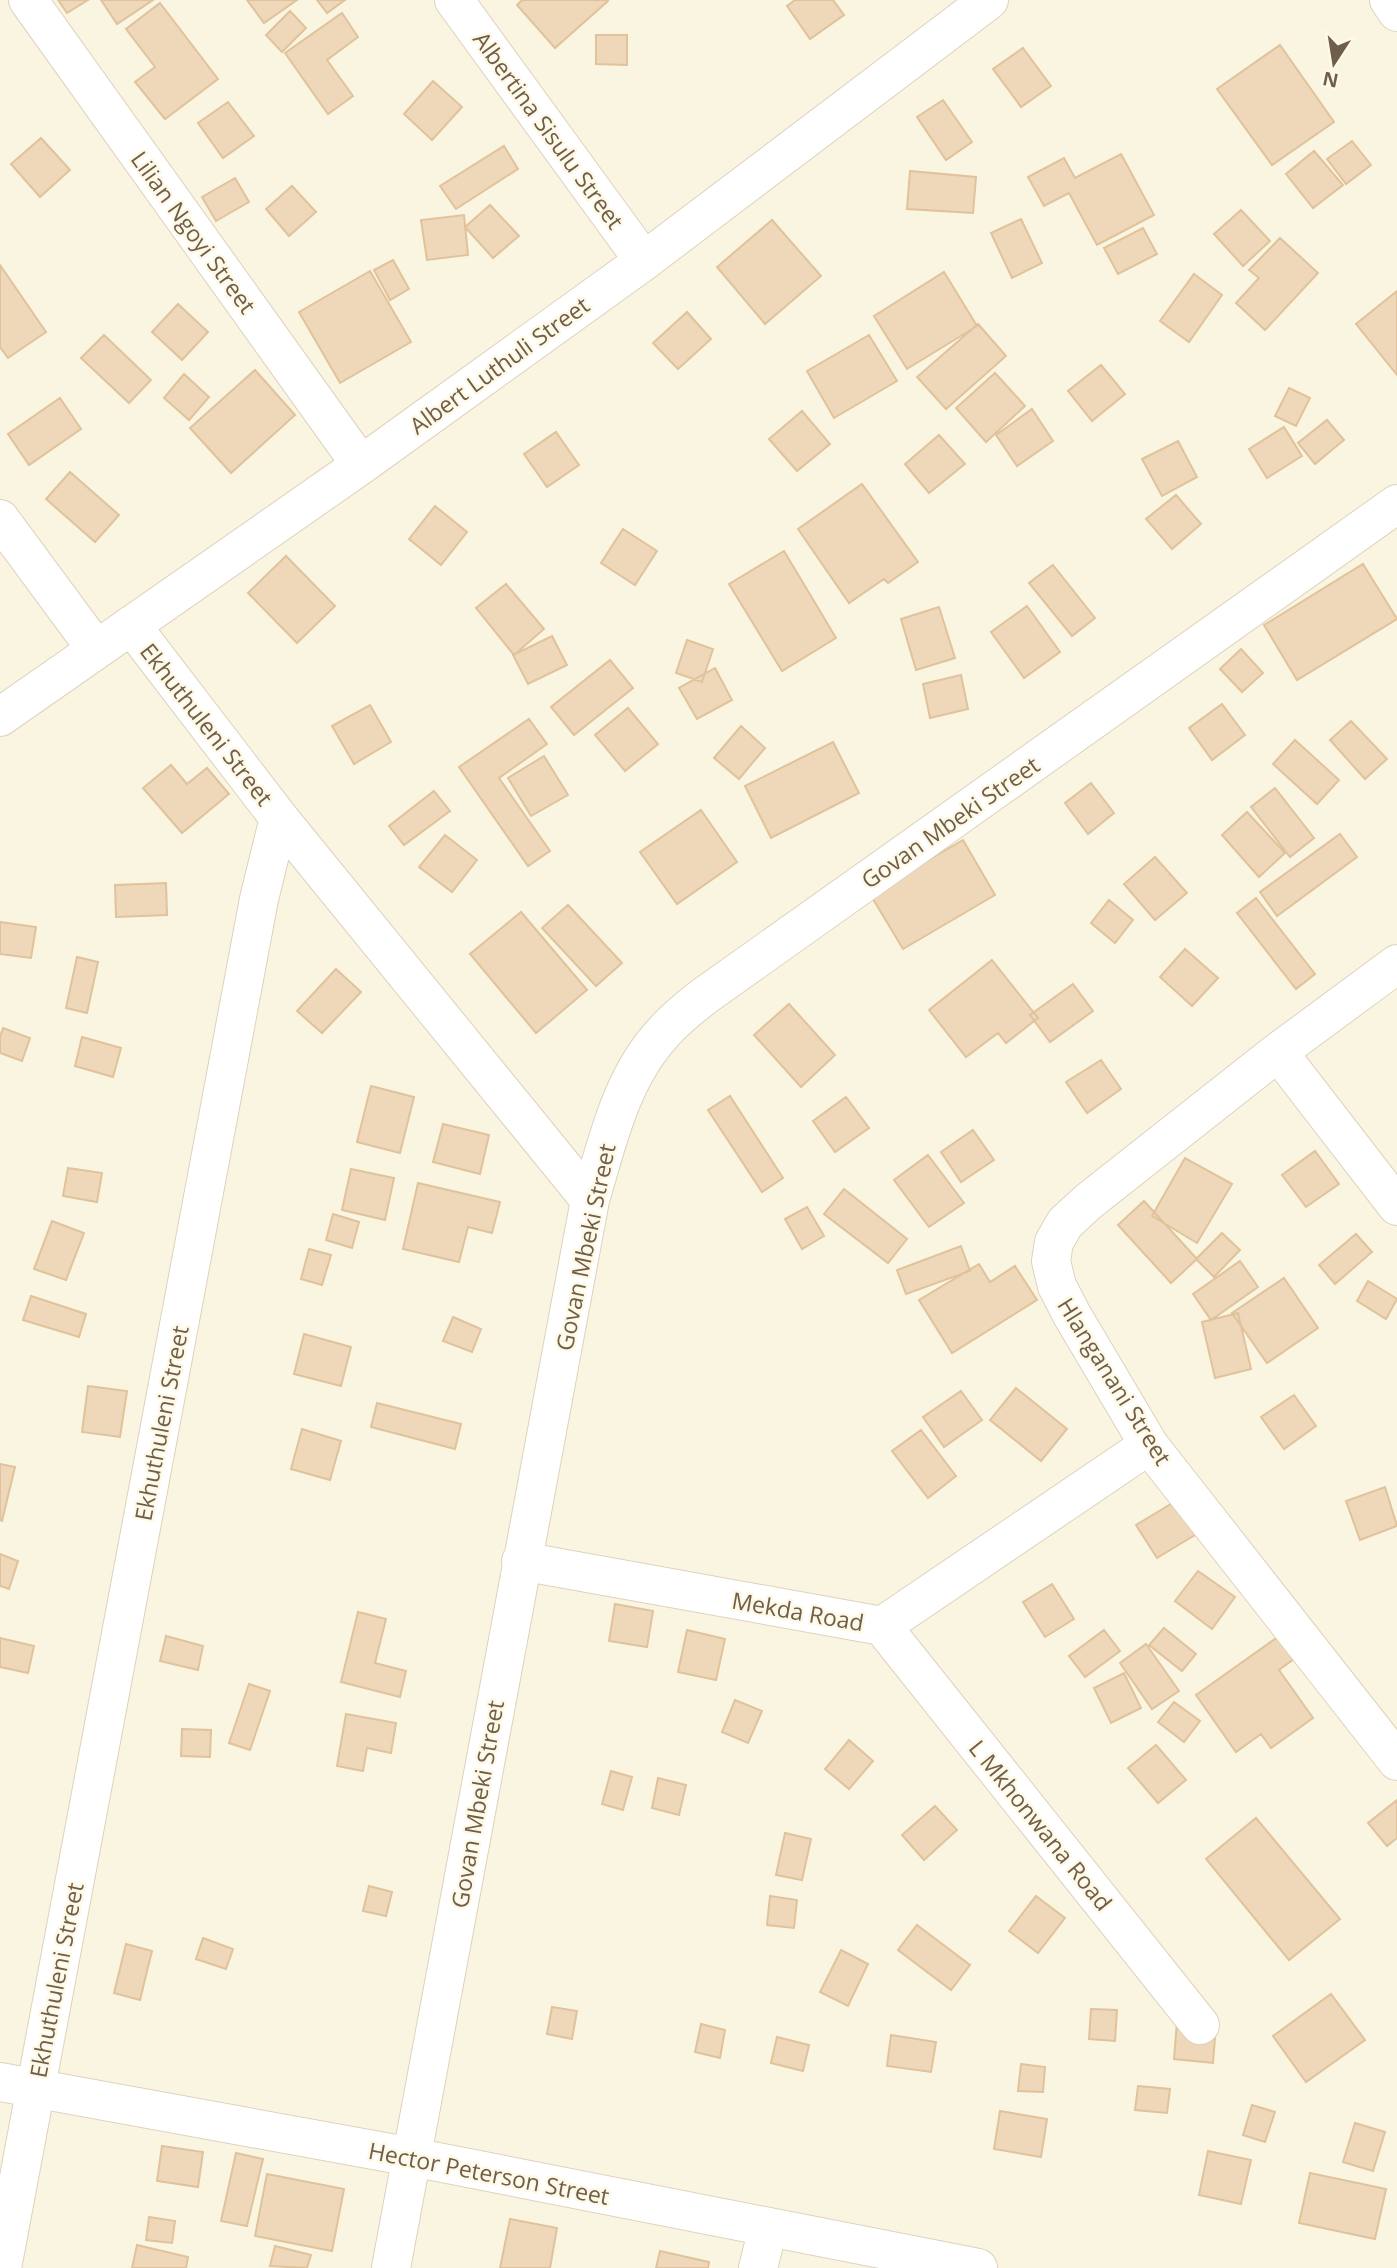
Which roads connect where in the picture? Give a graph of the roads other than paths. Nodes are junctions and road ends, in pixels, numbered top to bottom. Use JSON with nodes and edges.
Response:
{"nodes":[{"id":1,"x":28,"y":0,"type":"edge"},
{"id":2,"x":454,"y":0,"type":"edge"},
{"id":3,"x":989,"y":0,"type":"edge"},
{"id":4,"x":1389,"y":0,"type":"edge"},
{"id":5,"x":1397,"y":12,"type":"edge"},
{"id":6,"x":643,"y":261,"type":"junction"},
{"id":7,"x":361,"y":464,"type":"junction"},
{"id":8,"x":1397,"y":504,"type":"edge"},
{"id":9,"x":0,"y":519,"type":"edge"},
{"id":10,"x":131,"y":625,"type":"junction"},
{"id":11,"x":96,"y":649,"type":"junction"},
{"id":12,"x":0,"y":717,"type":"edge"},
{"id":13,"x":279,"y":818,"type":"junction"},
{"id":14,"x":1397,"y":964,"type":"edge"},
{"id":15,"x":1278,"y":1052,"type":"junction"},
{"id":16,"x":590,"y":1200,"type":"junction"},
{"id":17,"x":1397,"y":1206,"type":"edge"},
{"id":18,"x":1149,"y":1445,"type":"junction"},
{"id":19,"x":521,"y":1561,"type":"junction"},
{"id":20,"x":883,"y":1626,"type":"junction"},
{"id":21,"x":1397,"y":1761,"type":"edge"},
{"id":22,"x":1200,"y":2025,"type":"dead end"},
{"id":23,"x":18,"y":2085,"type":"edge"},
{"id":24,"x":412,"y":2157,"type":"junction"},
{"id":25,"x":768,"y":2228,"type":"junction"},
{"id":26,"x":2,"y":2268,"type":"edge"},
{"id":27,"x":391,"y":2268,"type":"edge"},
{"id":28,"x":758,"y":2268,"type":"edge"},
{"id":29,"x":978,"y":2268,"type":"edge"}],
"edges":[{"from":1,"to":7,"type":"street","name":"Lilian Ngoyi Street"},
{"from":2,"to":6,"type":"street","name":"Albertina Sisulu Street"},
{"from":3,"to":6,"type":"street","name":"Albert Luthuli Street"},
{"from":4,"to":5,"type":"street"},
{"from":6,"to":7,"type":"street","name":"Albert Luthuli Street"},
{"from":7,"to":10,"type":"street","name":"Albert Luthuli Street"},
{"from":8,"to":16,"type":"street","name":"Govan Mbeki Street"},
{"from":9,"to":11,"type":"street"},
{"from":10,"to":11,"type":"street","name":"Albert Luthuli Street"},
{"from":10,"to":13,"type":"street","name":"Ekhuthuleni Street"},
{"from":11,"to":12,"type":"street","name":"Albert Luthuli Street"},
{"from":13,"to":16,"type":"street"},
{"from":13,"to":23,"type":"street","name":"Ekhuthuleni Street"},
{"from":14,"to":15,"type":"street","name":"Hlanganani Street"},
{"from":15,"to":17,"type":"street"},
{"from":15,"to":18,"type":"street","name":"Hlanganani Street"},
{"from":16,"to":19,"type":"street","name":"Govan Mbeki Street"},
{"from":18,"to":20,"type":"street","name":"Mekda Road"},
{"from":18,"to":21,"type":"street","name":"Hlanganani Street"},
{"from":19,"to":20,"type":"street","name":"Mekda Road"},
{"from":19,"to":24,"type":"street","name":"Govan Mbeki Street"},
{"from":20,"to":22,"type":"street","name":"L Mkhonwana Road"},
{"from":23,"to":24,"type":"street","name":"Hector Peterson Street"},
{"from":23,"to":26,"type":"street","name":"Ekhuthuleni Street"},
{"from":24,"to":25,"type":"street","name":"Hector Peterson Street"},
{"from":24,"to":27,"type":"street","name":"Govan Mbeki Street"},
{"from":25,"to":28,"type":"street"},
{"from":25,"to":29,"type":"street","name":"Hector Peterson Street"}]}
